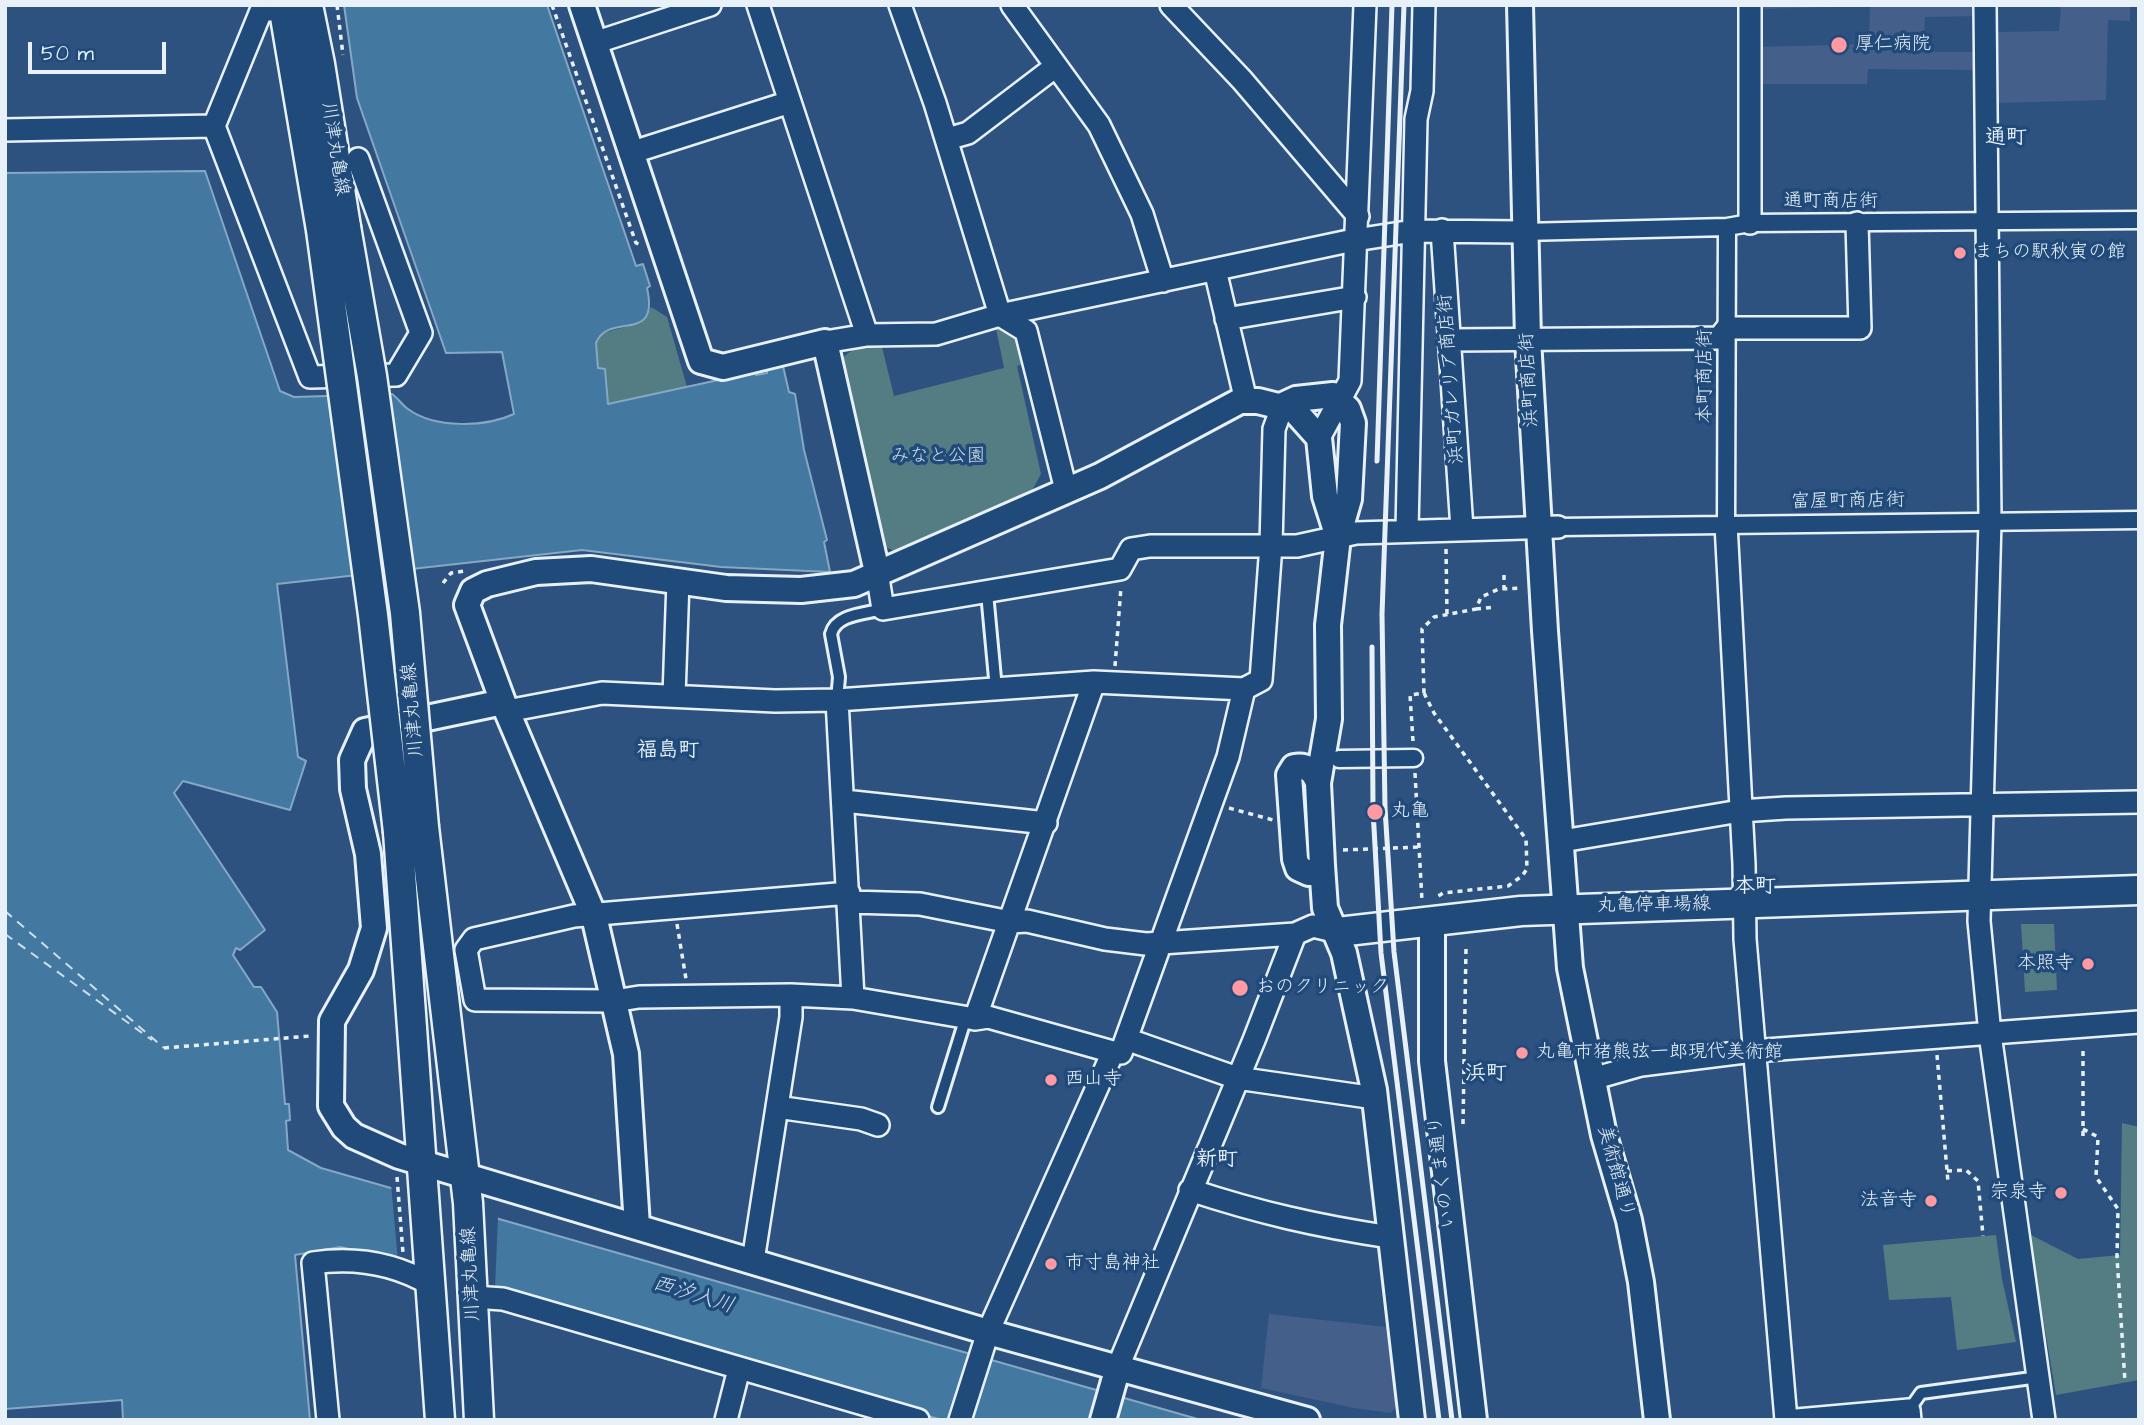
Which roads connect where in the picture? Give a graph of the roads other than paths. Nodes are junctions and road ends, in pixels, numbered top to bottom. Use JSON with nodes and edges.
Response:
{"nodes":[{"id":1,"x":582,"y":5,"type":"edge"},
{"id":2,"x":710,"y":5,"type":"edge"},
{"id":3,"x":758,"y":5,"type":"edge"},
{"id":4,"x":900,"y":5,"type":"edge"},
{"id":5,"x":1012,"y":5,"type":"edge"},
{"id":6,"x":1171,"y":5,"type":"edge"},
{"id":7,"x":1365,"y":5,"type":"edge"},
{"id":8,"x":1424,"y":5,"type":"edge"},
{"id":9,"x":1520,"y":5,"type":"edge"},
{"id":10,"x":1750,"y":5,"type":"edge"},
{"id":11,"x":1986,"y":5,"type":"edge"},
{"id":12,"x":291,"y":6,"type":"edge"},
{"id":13,"x":594,"y":43,"type":"junction"},
{"id":14,"x":1056,"y":66,"type":"junction"},
{"id":15,"x":790,"y":102,"type":"junction"},
{"id":16,"x":214,"y":126,"type":"junction"},
{"id":17,"x":5,"y":130,"type":"edge"},
{"id":18,"x":947,"y":139,"type":"junction"},
{"id":19,"x":630,"y":153,"type":"junction"},
{"id":20,"x":358,"y":159,"type":"dead end"},
{"id":21,"x":1358,"y":216,"type":"junction"},
{"id":22,"x":2139,"y":220,"type":"edge"},
{"id":23,"x":1986,"y":222,"type":"junction"},
{"id":24,"x":1750,"y":223,"type":"junction"},
{"id":25,"x":1857,"y":223,"type":"junction"},
{"id":26,"x":1727,"y":227,"type":"junction"},
{"id":27,"x":1442,"y":230,"type":"junction"},
{"id":28,"x":1413,"y":231,"type":"junction"},
{"id":29,"x":1523,"y":232,"type":"junction"},
{"id":30,"x":1358,"y":240,"type":"junction"},
{"id":31,"x":1215,"y":270,"type":"junction"},
{"id":32,"x":1163,"y":281,"type":"junction"},
{"id":33,"x":1355,"y":297,"type":"junction"},
{"id":34,"x":1000,"y":314,"type":"junction"},
{"id":35,"x":1227,"y":319,"type":"junction"},
{"id":36,"x":1727,"y":328,"type":"junction"},
{"id":37,"x":867,"y":335,"type":"junction"},
{"id":38,"x":1528,"y":339,"type":"junction"},
{"id":39,"x":1449,"y":340,"type":"junction"},
{"id":40,"x":825,"y":342,"type":"junction"},
{"id":41,"x":1338,"y":399,"type":"junction"},
{"id":42,"x":1246,"y":401,"type":"junction"},
{"id":43,"x":1283,"y":405,"type":"junction"},
{"id":44,"x":1319,"y":438,"type":"junction"},
{"id":45,"x":1066,"y":490,"type":"junction"},
{"id":46,"x":2139,"y":520,"type":"edge"},
{"id":47,"x":1990,"y":521,"type":"junction"},
{"id":48,"x":1726,"y":524,"type":"junction"},
{"id":49,"x":1548,"y":527,"type":"junction"},
{"id":50,"x":1454,"y":529,"type":"junction"},
{"id":51,"x":1407,"y":530,"type":"junction"},
{"id":52,"x":1338,"y":537,"type":"junction"},
{"id":53,"x":1271,"y":545,"type":"junction"},
{"id":54,"x":877,"y":572,"type":"junction"},
{"id":55,"x":678,"y":580,"type":"junction"},
{"id":56,"x":987,"y":593,"type":"junction"},
{"id":57,"x":883,"y":610,"type":"junction"},
{"id":58,"x":1104,"y":682,"type":"junction"},
{"id":59,"x":996,"y":689,"type":"junction"},
{"id":60,"x":1244,"y":689,"type":"junction"},
{"id":61,"x":674,"y":696,"type":"junction"},
{"id":62,"x":837,"y":700,"type":"junction"},
{"id":63,"x":1327,"y":700,"type":"junction"},
{"id":64,"x":505,"y":706,"type":"junction"},
{"id":65,"x":1414,"y":758,"type":"road end"},
{"id":66,"x":1339,"y":760,"type":"dead end"},
{"id":67,"x":1290,"y":771,"type":"junction"},
{"id":68,"x":1318,"y":783,"type":"junction"},
{"id":69,"x":844,"y":801,"type":"junction"},
{"id":70,"x":2139,"y":802,"type":"edge"},
{"id":71,"x":1983,"y":803,"type":"junction"},
{"id":72,"x":1740,"y":811,"type":"junction"},
{"id":73,"x":1046,"y":823,"type":"junction"},
{"id":74,"x":411,"y":829,"type":"junction"},
{"id":75,"x":1562,"y":841,"type":"junction"},
{"id":76,"x":1295,"y":864,"type":"junction"},
{"id":77,"x":1322,"y":865,"type":"junction"},
{"id":78,"x":2139,"y":890,"type":"edge"},
{"id":79,"x":1979,"y":895,"type":"junction"},
{"id":80,"x":850,"y":897,"type":"junction"},
{"id":81,"x":1744,"y":904,"type":"junction"},
{"id":82,"x":594,"y":916,"type":"junction"},
{"id":83,"x":1567,"y":917,"type":"junction"},
{"id":84,"x":1010,"y":922,"type":"junction"},
{"id":85,"x":1432,"y":922,"type":"junction"},
{"id":86,"x":1338,"y":932,"type":"junction"},
{"id":87,"x":1295,"y":934,"type":"junction"},
{"id":88,"x":1161,"y":943,"type":"junction"},
{"id":89,"x":791,"y":995,"type":"junction"},
{"id":90,"x":853,"y":998,"type":"junction"},
{"id":91,"x":614,"y":1001,"type":"junction"},
{"id":92,"x":971,"y":1018,"type":"junction"},
{"id":93,"x":2139,"y":1022,"type":"edge"},
{"id":94,"x":1990,"y":1034,"type":"junction"},
{"id":95,"x":1119,"y":1046,"type":"junction"},
{"id":96,"x":1754,"y":1051,"type":"junction"},
{"id":97,"x":1237,"y":1078,"type":"junction"},
{"id":98,"x":1592,"y":1079,"type":"junction"},
{"id":99,"x":1375,"y":1098,"type":"junction"},
{"id":100,"x":777,"y":1107,"type":"junction"},
{"id":101,"x":938,"y":1107,"type":"dead end"},
{"id":102,"x":878,"y":1125,"type":"dead end"},
{"id":103,"x":415,"y":1176,"type":"junction"},
{"id":104,"x":462,"y":1188,"type":"junction"},
{"id":105,"x":1190,"y":1190,"type":"junction"},
{"id":106,"x":637,"y":1226,"type":"junction"},
{"id":107,"x":1390,"y":1237,"type":"junction"},
{"id":108,"x":753,"y":1261,"type":"junction"},
{"id":109,"x":421,"y":1273,"type":"junction"},
{"id":110,"x":469,"y":1293,"type":"junction"},
{"id":111,"x":985,"y":1340,"type":"junction"},
{"id":112,"x":1118,"y":1367,"type":"junction"},
{"id":113,"x":739,"y":1369,"type":"junction"},
{"id":114,"x":2039,"y":1377,"type":"junction"},
{"id":115,"x":1910,"y":1415,"type":"edge"},
{"id":116,"x":328,"y":1420,"type":"edge"},
{"id":117,"x":441,"y":1420,"type":"edge"},
{"id":118,"x":479,"y":1420,"type":"edge"},
{"id":119,"x":726,"y":1420,"type":"edge"},
{"id":120,"x":918,"y":1420,"type":"edge"},
{"id":121,"x":960,"y":1420,"type":"edge"},
{"id":122,"x":1103,"y":1420,"type":"edge"},
{"id":123,"x":1307,"y":1420,"type":"edge"},
{"id":124,"x":1412,"y":1420,"type":"edge"},
{"id":125,"x":1474,"y":1420,"type":"edge"},
{"id":126,"x":1657,"y":1420,"type":"edge"},
{"id":127,"x":1786,"y":1420,"type":"edge"},
{"id":128,"x":1797,"y":1420,"type":"edge"},
{"id":129,"x":2043,"y":1420,"type":"edge"}],
"edges":[{"from":1,"to":13,"type":"street"},
{"from":2,"to":13,"type":"street"},
{"from":3,"to":15,"type":"street"},
{"from":4,"to":18,"type":"street"},
{"from":5,"to":14,"type":"street"},
{"from":6,"to":21,"type":"street"},
{"from":7,"to":21,"type":"street"},
{"from":8,"to":28,"type":"street"},
{"from":9,"to":29,"type":"street","name":"浜町商店街"},
{"from":10,"to":24,"type":"street"},
{"from":11,"to":23,"type":"street"},
{"from":12,"to":16,"type":"street"},
{"from":12,"to":74,"type":"main road","name":"川津丸亀線","bridge":true},
{"from":13,"to":19,"type":"street"},
{"from":14,"to":18,"type":"street"},
{"from":14,"to":32,"type":"street"},
{"from":15,"to":19,"type":"street"},
{"from":15,"to":37,"type":"street"},
{"from":16,"to":17,"type":"street"},
{"from":16,"to":20,"type":"street"},
{"from":18,"to":34,"type":"street"},
{"from":19,"to":40,"type":"street"},
{"from":21,"to":30,"type":"street"},
{"from":22,"to":23,"type":"street","name":"通町商店街"},
{"from":23,"to":25,"type":"street","name":"通町商店街"},
{"from":23,"to":47,"type":"street"},
{"from":24,"to":25,"type":"street","name":"通町商店街"},
{"from":24,"to":26,"type":"street","name":"通町商店街"},
{"from":25,"to":36,"type":"street"},
{"from":26,"to":29,"type":"street","name":"通町商店街"},
{"from":26,"to":36,"type":"street","name":"本町商店街"},
{"from":27,"to":28,"type":"street"},
{"from":27,"to":29,"type":"street"},
{"from":27,"to":39,"type":"street","name":"浜町ガレリア商店街"},
{"from":28,"to":30,"type":"street"},
{"from":28,"to":51,"type":"street"},
{"from":29,"to":38,"type":"street","name":"浜町商店街"},
{"from":30,"to":31,"type":"street"},
{"from":30,"to":33,"type":"street"},
{"from":31,"to":32,"type":"street"},
{"from":31,"to":35,"type":"street"},
{"from":32,"to":34,"type":"street"},
{"from":33,"to":35,"type":"street"},
{"from":33,"to":41,"type":"street"},
{"from":34,"to":37,"type":"street"},
{"from":34,"to":45,"type":"street"},
{"from":35,"to":42,"type":"street"},
{"from":36,"to":38,"type":"street"},
{"from":36,"to":48,"type":"street","name":"本町商店街"},
{"from":37,"to":40,"type":"street"},
{"from":38,"to":39,"type":"street"},
{"from":38,"to":49,"type":"street","name":"浜町商店街"},
{"from":39,"to":50,"type":"street","name":"浜町ガレリア商店街"},
{"from":40,"to":54,"type":"street"},
{"from":41,"to":43,"type":"street"},
{"from":41,"to":44,"type":"street"},
{"from":41,"to":52,"type":"street"},
{"from":42,"to":43,"type":"street"},
{"from":42,"to":45,"type":"street"},
{"from":43,"to":44,"type":"street"},
{"from":43,"to":53,"type":"street"},
{"from":44,"to":52,"type":"street"},
{"from":45,"to":54,"type":"street"},
{"from":46,"to":47,"type":"street","name":"富屋町商店街"},
{"from":47,"to":48,"type":"street","name":"富屋町商店街"},
{"from":47,"to":71,"type":"street"},
{"from":48,"to":49,"type":"street","name":"富屋町商店街"},
{"from":48,"to":72,"type":"street"},
{"from":49,"to":50,"type":"street"},
{"from":49,"to":75,"type":"street","name":"浜町商店街"},
{"from":50,"to":51,"type":"street"},
{"from":51,"to":52,"type":"street"},
{"from":52,"to":53,"type":"street"},
{"from":52,"to":63,"type":"street"},
{"from":53,"to":56,"type":"street"},
{"from":53,"to":60,"type":"street"},
{"from":54,"to":55,"type":"street"},
{"from":54,"to":57,"type":"street"},
{"from":55,"to":61,"type":"street"},
{"from":55,"to":64,"type":"street"},
{"from":56,"to":57,"type":"street"},
{"from":56,"to":59,"type":"lane"},
{"from":57,"to":62,"type":"lane"},
{"from":58,"to":59,"type":"street"},
{"from":58,"to":60,"type":"street"},
{"from":58,"to":73,"type":"street"},
{"from":59,"to":62,"type":"street"},
{"from":60,"to":88,"type":"street"},
{"from":61,"to":62,"type":"street"},
{"from":61,"to":64,"type":"street"},
{"from":62,"to":69,"type":"street"},
{"from":63,"to":67,"type":"street"},
{"from":63,"to":68,"type":"street"},
{"from":64,"to":82,"type":"street"},
{"from":64,"to":103,"type":"street"},
{"from":65,"to":66,"type":"street"},
{"from":67,"to":68,"type":"street"},
{"from":67,"to":76,"type":"street"},
{"from":68,"to":77,"type":"street"},
{"from":69,"to":73,"type":"street"},
{"from":69,"to":80,"type":"street"},
{"from":70,"to":71,"type":"street"},
{"from":71,"to":72,"type":"street"},
{"from":71,"to":79,"type":"street"},
{"from":72,"to":75,"type":"street"},
{"from":72,"to":81,"type":"street"},
{"from":73,"to":84,"type":"street"},
{"from":74,"to":103,"type":"main road","name":"川津丸亀線"},
{"from":74,"to":104,"type":"main road","name":"川津丸亀線"},
{"from":75,"to":83,"type":"street","name":"美術館通り"},
{"from":76,"to":77,"type":"street"},
{"from":76,"to":86,"type":"street"},
{"from":77,"to":86,"type":"street"},
{"from":78,"to":79,"type":"main road","name":"丸亀停車場線"},
{"from":79,"to":81,"type":"main road","name":"丸亀停車場線"},
{"from":79,"to":94,"type":"street"},
{"from":80,"to":82,"type":"street"},
{"from":80,"to":84,"type":"street"},
{"from":80,"to":90,"type":"street"},
{"from":81,"to":83,"type":"main road","name":"丸亀停車場線"},
{"from":81,"to":96,"type":"street"},
{"from":82,"to":91,"type":"street"},
{"from":82,"to":91,"type":"street"},
{"from":83,"to":85,"type":"main road","name":"丸亀停車場線"},
{"from":83,"to":98,"type":"street","name":"美術館通り"},
{"from":84,"to":88,"type":"street"},
{"from":84,"to":92,"type":"street"},
{"from":85,"to":86,"type":"main road","name":"丸亀停車場線"},
{"from":85,"to":125,"type":"street","name":"いのくま通り"},
{"from":86,"to":87,"type":"street"},
{"from":86,"to":99,"type":"street"},
{"from":87,"to":88,"type":"street"},
{"from":87,"to":97,"type":"street"},
{"from":88,"to":95,"type":"street"},
{"from":89,"to":90,"type":"street"},
{"from":89,"to":91,"type":"street"},
{"from":89,"to":100,"type":"street"},
{"from":90,"to":92,"type":"street"},
{"from":91,"to":106,"type":"street"},
{"from":92,"to":95,"type":"street"},
{"from":92,"to":101,"type":"lane"},
{"from":93,"to":94,"type":"street"},
{"from":94,"to":96,"type":"street"},
{"from":94,"to":114,"type":"street"},
{"from":95,"to":97,"type":"street"},
{"from":95,"to":111,"type":"street"},
{"from":96,"to":98,"type":"street"},
{"from":96,"to":127,"type":"street"},
{"from":97,"to":99,"type":"street"},
{"from":97,"to":105,"type":"street"},
{"from":98,"to":126,"type":"street","name":"美術館通り"},
{"from":99,"to":107,"type":"street"},
{"from":100,"to":102,"type":"street"},
{"from":100,"to":108,"type":"street"},
{"from":103,"to":104,"type":"street"},
{"from":103,"to":109,"type":"main road","name":"川津丸亀線"},
{"from":104,"to":106,"type":"street"},
{"from":104,"to":110,"type":"main road","name":"川津丸亀線"},
{"from":105,"to":107,"type":"street"},
{"from":105,"to":112,"type":"street"},
{"from":106,"to":108,"type":"street"},
{"from":107,"to":124,"type":"street"},
{"from":108,"to":111,"type":"street"},
{"from":109,"to":116,"type":"street"},
{"from":109,"to":117,"type":"main road","name":"川津丸亀線"},
{"from":110,"to":113,"type":"street"},
{"from":110,"to":117,"type":"main road"},
{"from":110,"to":118,"type":"main road","name":"川津丸亀線"},
{"from":111,"to":112,"type":"street"},
{"from":111,"to":121,"type":"street"},
{"from":112,"to":122,"type":"street"},
{"from":112,"to":123,"type":"street"},
{"from":113,"to":119,"type":"street"},
{"from":113,"to":120,"type":"street"},
{"from":114,"to":115,"type":"lane"},
{"from":114,"to":129,"type":"street"},
{"from":115,"to":128,"type":"street"}]}
